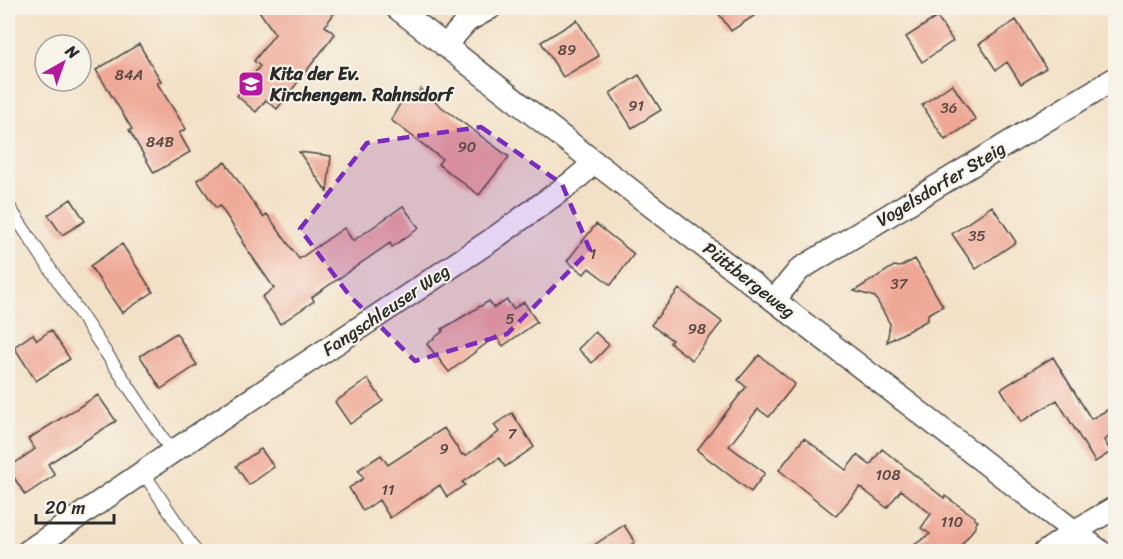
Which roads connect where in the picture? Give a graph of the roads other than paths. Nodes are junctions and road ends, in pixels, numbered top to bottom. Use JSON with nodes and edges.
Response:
{"nodes":[{"id":1,"x":397,"y":8,"type":"edge"},
{"id":2,"x":490,"y":8,"type":"edge"},
{"id":3,"x":445,"y":46,"type":"junction"},
{"id":4,"x":1116,"y":78,"type":"edge"},
{"id":5,"x":593,"y":160,"type":"junction"},
{"id":6,"x":9,"y":207,"type":"dead end"},
{"id":7,"x":774,"y":300,"type":"junction"},
{"id":8,"x":172,"y":452,"type":"junction"},
{"id":9,"x":143,"y":472,"type":"junction"},
{"id":10,"x":1116,"y":507,"type":"edge"},
{"id":11,"x":1075,"y":531,"type":"junction"},
{"id":12,"x":27,"y":552,"type":"edge"},
{"id":13,"x":196,"y":552,"type":"edge"},
{"id":14,"x":1045,"y":552,"type":"edge"},
{"id":15,"x":1101,"y":552,"type":"edge"}],
"edges":[{"from":1,"to":3,"type":"street","name":"Püttbergeweg"},
{"from":2,"to":3,"type":"street"},
{"from":3,"to":5,"type":"street","name":"Püttbergeweg"},
{"from":4,"to":7,"type":"street","name":"Vogelsdorfer Steig"},
{"from":5,"to":7,"type":"street","name":"Püttbergeweg"},
{"from":5,"to":8,"type":"street","name":"Fangschleuser Weg"},
{"from":6,"to":8,"type":"lane"},
{"from":7,"to":11,"type":"street","name":"Püttbergeweg"},
{"from":8,"to":9,"type":"street","name":"Fangschleuser Weg"},
{"from":9,"to":12,"type":"street","name":"Fangschleuser Weg"},
{"from":9,"to":13,"type":"lane"},
{"from":10,"to":11,"type":"street"},
{"from":11,"to":14,"type":"street"},
{"from":11,"to":15,"type":"street","name":"Püttbergeweg"}]}
